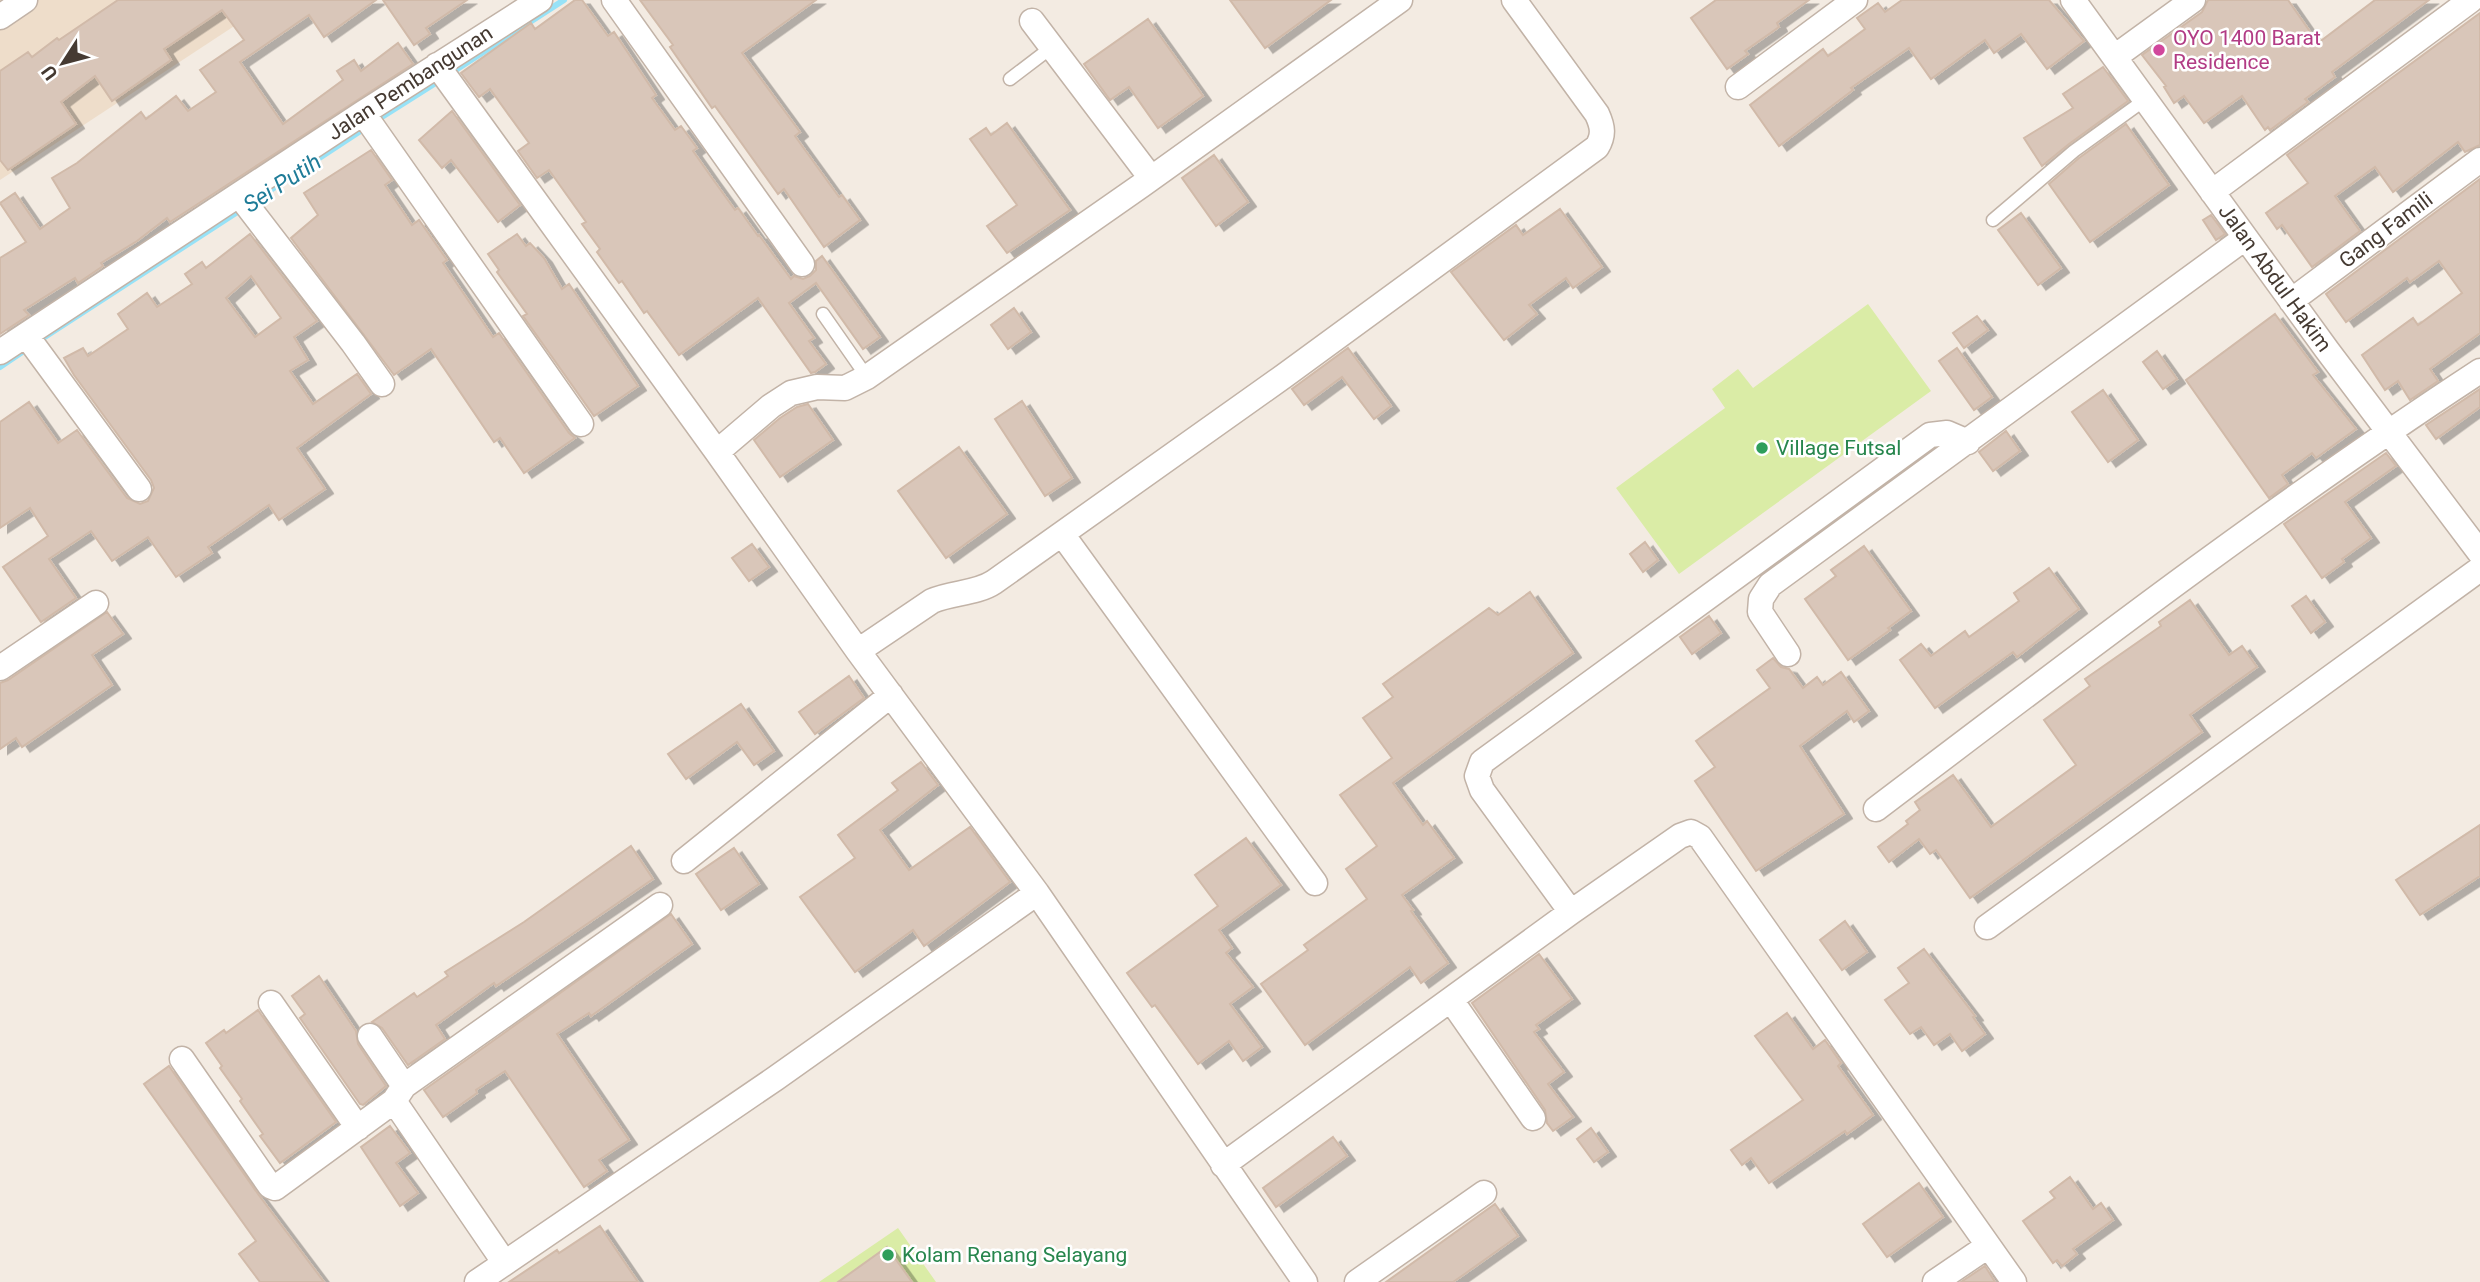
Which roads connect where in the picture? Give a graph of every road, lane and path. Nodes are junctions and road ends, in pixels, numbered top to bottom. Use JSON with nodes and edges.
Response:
{"nodes":[{"id":1,"x":25,"y":0,"type":"edge"},
{"id":2,"x":540,"y":0,"type":"edge"},
{"id":3,"x":614,"y":0,"type":"edge"},
{"id":4,"x":1400,"y":0,"type":"edge"},
{"id":5,"x":1514,"y":0,"type":"edge"},
{"id":6,"x":1855,"y":0,"type":"edge"},
{"id":7,"x":2073,"y":0,"type":"edge"},
{"id":8,"x":2193,"y":0,"type":"edge"},
{"id":9,"x":2471,"y":0,"type":"edge"},
{"id":10,"x":0,"y":17,"type":"edge"},
{"id":11,"x":1032,"y":21,"type":"dead end"},
{"id":12,"x":1052,"y":47,"type":"junction"},
{"id":13,"x":2116,"y":56,"type":"junction"},
{"id":14,"x":443,"y":74,"type":"junction"},
{"id":15,"x":1010,"y":79,"type":"dead end"},
{"id":16,"x":1738,"y":87,"type":"dead end"},
{"id":17,"x":2147,"y":99,"type":"junction"},
{"id":18,"x":367,"y":119,"type":"junction"},
{"id":19,"x":2480,"y":160,"type":"edge"},
{"id":20,"x":1151,"y":178,"type":"junction"},
{"id":21,"x":2212,"y":192,"type":"junction"},
{"id":22,"x":243,"y":201,"type":"junction"},
{"id":23,"x":1993,"y":220,"type":"dead end"},
{"id":24,"x":2245,"y":238,"type":"junction"},
{"id":25,"x":802,"y":264,"type":"dead end"},
{"id":26,"x":2291,"y":301,"type":"junction"},
{"id":27,"x":823,"y":314,"type":"dead end"},
{"id":28,"x":30,"y":341,"type":"junction"},
{"id":29,"x":0,"y":352,"type":"edge"},
{"id":30,"x":2480,"y":371,"type":"edge"},
{"id":31,"x":867,"y":377,"type":"junction"},
{"id":32,"x":382,"y":384,"type":"dead end"},
{"id":33,"x":581,"y":424,"type":"dead end"},
{"id":34,"x":2388,"y":431,"type":"junction"},
{"id":35,"x":1968,"y":442,"type":"junction"},
{"id":36,"x":717,"y":452,"type":"junction"},
{"id":37,"x":139,"y":488,"type":"dead end"},
{"id":38,"x":1062,"y":534,"type":"junction"},
{"id":39,"x":2480,"y":554,"type":"edge"},
{"id":40,"x":2480,"y":569,"type":"edge"},
{"id":41,"x":96,"y":603,"type":"dead end"},
{"id":42,"x":858,"y":651,"type":"junction"},
{"id":43,"x":1788,"y":654,"type":"dead end"},
{"id":44,"x":0,"y":668,"type":"edge"},
{"id":45,"x":891,"y":695,"type":"junction"},
{"id":46,"x":1876,"y":809,"type":"dead end"},
{"id":47,"x":684,"y":861,"type":"dead end"},
{"id":48,"x":1315,"y":883,"type":"dead end"},
{"id":49,"x":1037,"y":893,"type":"junction"},
{"id":50,"x":660,"y":905,"type":"dead end"},
{"id":51,"x":1571,"y":912,"type":"junction"},
{"id":52,"x":1987,"y":927,"type":"dead end"},
{"id":53,"x":1451,"y":1000,"type":"junction"},
{"id":54,"x":271,"y":1003,"type":"dead end"},
{"id":55,"x":370,"y":1036,"type":"dead end"},
{"id":56,"x":182,"y":1059,"type":"dead end"},
{"id":57,"x":399,"y":1094,"type":"junction"},
{"id":58,"x":1533,"y":1118,"type":"dead end"},
{"id":59,"x":358,"y":1128,"type":"junction"},
{"id":60,"x":1223,"y":1165,"type":"junction"},
{"id":61,"x":1484,"y":1193,"type":"dead end"},
{"id":62,"x":1988,"y":1246,"type":"junction"},
{"id":63,"x":504,"y":1262,"type":"junction"},
{"id":64,"x":477,"y":1282,"type":"edge"},
{"id":65,"x":1304,"y":1282,"type":"edge"},
{"id":66,"x":1357,"y":1282,"type":"edge"},
{"id":67,"x":1935,"y":1282,"type":"edge"},
{"id":68,"x":2014,"y":1282,"type":"edge"}],
"edges":[{"from":1,"to":10,"type":"street"},
{"from":2,"to":14,"type":"street","name":"Jalan Pembangunan"},
{"from":3,"to":25,"type":"street"},
{"from":4,"to":20,"type":"street"},
{"from":5,"to":38,"type":"street"},
{"from":6,"to":16,"type":"street"},
{"from":7,"to":13,"type":"street","name":"Jalan Abdul Hakim"},
{"from":8,"to":13,"type":"street"},
{"from":9,"to":21,"type":"street"},
{"from":11,"to":12,"type":"street"},
{"from":12,"to":15,"type":"lane"},
{"from":12,"to":20,"type":"street"},
{"from":13,"to":17,"type":"street","name":"Jalan Abdul Hakim"},
{"from":14,"to":18,"type":"street","name":"Jalan Pembangunan"},
{"from":14,"to":36,"type":"street"},
{"from":17,"to":21,"type":"street","name":"Jalan Abdul Hakim"},
{"from":17,"to":23,"type":"lane"},
{"from":18,"to":22,"type":"street","name":"Jalan Pembangunan"},
{"from":18,"to":33,"type":"street"},
{"from":19,"to":26,"type":"street","name":"Gang Famili"},
{"from":20,"to":31,"type":"street"},
{"from":21,"to":24,"type":"street","name":"Jalan Abdul Hakim"},
{"from":22,"to":28,"type":"street","name":"Jalan Pembangunan"},
{"from":22,"to":32,"type":"street"},
{"from":24,"to":26,"type":"street","name":"Jalan Abdul Hakim"},
{"from":24,"to":35,"type":"street"},
{"from":26,"to":34,"type":"street","name":"Jalan Abdul Hakim"},
{"from":27,"to":31,"type":"lane"},
{"from":28,"to":29,"type":"street","name":"Jalan Pembangunan"},
{"from":28,"to":37,"type":"street"},
{"from":30,"to":34,"type":"street"},
{"from":31,"to":36,"type":"street"},
{"from":34,"to":39,"type":"street","name":"Jalan Abdul Hakim"},
{"from":34,"to":46,"type":"street"},
{"from":35,"to":43,"type":"street"},
{"from":35,"to":51,"type":"street"},
{"from":36,"to":42,"type":"street"},
{"from":38,"to":42,"type":"street"},
{"from":38,"to":48,"type":"street"},
{"from":40,"to":52,"type":"street"},
{"from":41,"to":44,"type":"street"},
{"from":42,"to":45,"type":"street"},
{"from":45,"to":47,"type":"street"},
{"from":45,"to":49,"type":"street"},
{"from":49,"to":60,"type":"street"},
{"from":49,"to":63,"type":"street"},
{"from":50,"to":57,"type":"street"},
{"from":51,"to":53,"type":"street"},
{"from":51,"to":62,"type":"street"},
{"from":53,"to":58,"type":"street"},
{"from":53,"to":60,"type":"street"},
{"from":54,"to":59,"type":"street"},
{"from":55,"to":57,"type":"street"},
{"from":56,"to":59,"type":"street"},
{"from":57,"to":59,"type":"street"},
{"from":57,"to":63,"type":"street"},
{"from":60,"to":65,"type":"street"},
{"from":61,"to":66,"type":"street"},
{"from":62,"to":67,"type":"street"},
{"from":62,"to":68,"type":"street"},
{"from":63,"to":64,"type":"street"}]}
